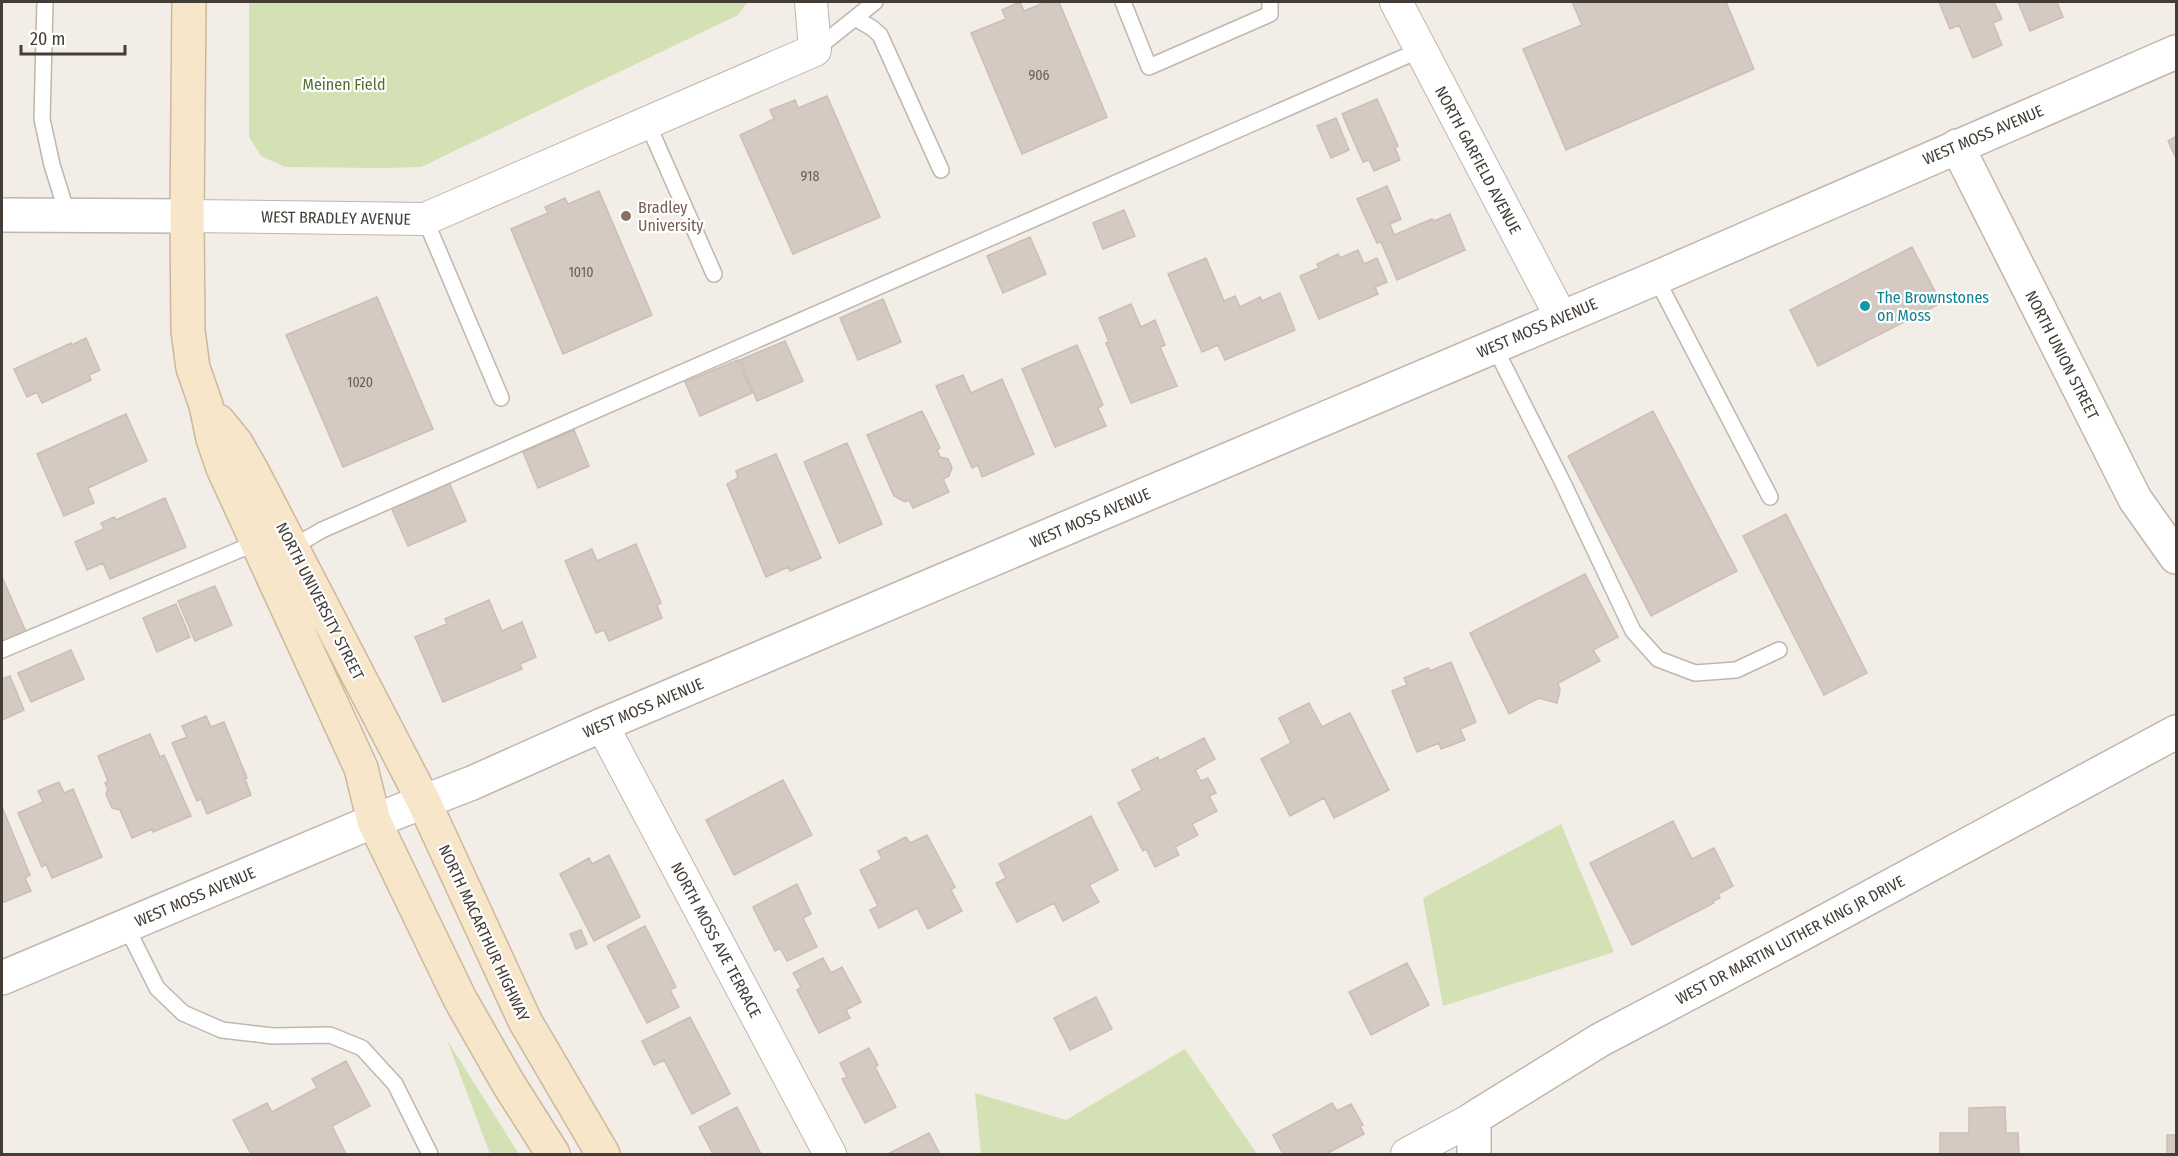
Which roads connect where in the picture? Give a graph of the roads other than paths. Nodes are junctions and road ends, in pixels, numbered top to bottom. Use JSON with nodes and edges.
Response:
{"nodes":[{"id":1,"x":45,"y":2,"type":"edge"},
{"id":2,"x":189,"y":2,"type":"edge"},
{"id":3,"x":811,"y":2,"type":"edge"},
{"id":4,"x":875,"y":2,"type":"edge"},
{"id":5,"x":1123,"y":2,"type":"edge"},
{"id":6,"x":1270,"y":2,"type":"edge"},
{"id":7,"x":1396,"y":2,"type":"edge"},
{"id":8,"x":855,"y":18,"type":"junction"},
{"id":9,"x":1420,"y":50,"type":"junction"},
{"id":10,"x":815,"y":51,"type":"junction"},
{"id":11,"x":2176,"y":52,"type":"edge"},
{"id":12,"x":647,"y":122,"type":"junction"},
{"id":13,"x":1957,"y":146,"type":"junction"},
{"id":14,"x":941,"y":170,"type":"dead end"},
{"id":15,"x":2,"y":215,"type":"edge"},
{"id":16,"x":68,"y":216,"type":"junction"},
{"id":17,"x":187,"y":216,"type":"junction"},
{"id":18,"x":424,"y":219,"type":"junction"},
{"id":19,"x":714,"y":274,"type":"dead end"},
{"id":20,"x":1656,"y":278,"type":"junction"},
{"id":21,"x":1561,"y":317,"type":"junction"},
{"id":22,"x":1494,"y":346,"type":"junction"},
{"id":23,"x":501,"y":398,"type":"dead end"},
{"id":24,"x":206,"y":405,"type":"junction"},
{"id":25,"x":1770,"y":497,"type":"dead end"},
{"id":26,"x":258,"y":542,"type":"junction"},
{"id":27,"x":292,"y":547,"type":"junction"},
{"id":28,"x":2176,"y":557,"type":"edge"},
{"id":29,"x":2,"y":650,"type":"edge"},
{"id":30,"x":1779,"y":650,"type":"dead end"},
{"id":31,"x":602,"y":725,"type":"junction"},
{"id":32,"x":2176,"y":732,"type":"edge"},
{"id":33,"x":424,"y":802,"type":"junction"},
{"id":34,"x":374,"y":821,"type":"junction"},
{"id":35,"x":126,"y":926,"type":"junction"},
{"id":36,"x":2,"y":978,"type":"edge"},
{"id":37,"x":1474,"y":1118,"type":"junction"},
{"id":38,"x":430,"y":1155,"type":"edge"},
{"id":39,"x":553,"y":1155,"type":"edge"},
{"id":40,"x":603,"y":1155,"type":"edge"},
{"id":41,"x":830,"y":1155,"type":"edge"},
{"id":42,"x":1407,"y":1155,"type":"edge"},
{"id":43,"x":1474,"y":1155,"type":"edge"}],
"edges":[{"from":1,"to":16,"type":"lane"},
{"from":2,"to":17,"type":"main road","name":"NORTH UNIVERSITY STREET"},
{"from":3,"to":10,"type":"street"},
{"from":4,"to":8,"type":"lane"},
{"from":5,"to":6,"type":"lane"},
{"from":7,"to":9,"type":"street","name":"NORTH GARFIELD AVENUE"},
{"from":8,"to":10,"type":"lane"},
{"from":8,"to":14,"type":"lane"},
{"from":9,"to":21,"type":"street","name":"NORTH GARFIELD AVENUE"},
{"from":9,"to":27,"type":"lane"},
{"from":10,"to":12,"type":"street","name":"WEST BRADLEY AVENUE"},
{"from":11,"to":13,"type":"street","name":"WEST MOSS AVENUE"},
{"from":12,"to":18,"type":"street","name":"WEST BRADLEY AVENUE"},
{"from":12,"to":19,"type":"lane"},
{"from":13,"to":20,"type":"street","name":"WEST MOSS AVENUE"},
{"from":13,"to":28,"type":"street","name":"NORTH UNION STREET"},
{"from":15,"to":16,"type":"street","name":"WEST BRADLEY AVENUE"},
{"from":16,"to":17,"type":"street","name":"WEST BRADLEY AVENUE"},
{"from":17,"to":18,"type":"street","name":"WEST BRADLEY AVENUE"},
{"from":17,"to":24,"type":"main road","name":"NORTH UNIVERSITY STREET"},
{"from":18,"to":23,"type":"lane"},
{"from":20,"to":21,"type":"street","name":"WEST MOSS AVENUE"},
{"from":20,"to":25,"type":"lane"},
{"from":21,"to":22,"type":"street","name":"WEST MOSS AVENUE"},
{"from":22,"to":30,"type":"lane"},
{"from":22,"to":31,"type":"street","name":"WEST MOSS AVENUE"},
{"from":24,"to":26,"type":"main road","name":"NORTH UNIVERSITY STREET"},
{"from":24,"to":27,"type":"main road","name":"NORTH UNIVERSITY STREET"},
{"from":26,"to":29,"type":"lane"},
{"from":26,"to":34,"type":"main road","name":"NORTH UNIVERSITY STREET"},
{"from":27,"to":33,"type":"main road","name":"NORTH UNIVERSITY STREET"},
{"from":31,"to":33,"type":"street","name":"WEST MOSS AVENUE"},
{"from":31,"to":41,"type":"street","name":"NORTH MOSS AVE TERRACE"},
{"from":32,"to":37,"type":"street","name":"WEST DR MARTIN LUTHER KING JR DRIVE"},
{"from":33,"to":34,"type":"street","name":"WEST MOSS AVENUE"},
{"from":33,"to":40,"type":"main road","name":"NORTH MACARTHUR HIGHWAY"},
{"from":34,"to":35,"type":"street","name":"WEST MOSS AVENUE"},
{"from":34,"to":39,"type":"main road"},
{"from":35,"to":36,"type":"street","name":"WEST MOSS AVENUE"},
{"from":35,"to":38,"type":"lane"},
{"from":37,"to":42,"type":"street","name":"WEST DR MARTIN LUTHER KING JR DRIVE"},
{"from":37,"to":43,"type":"street"}]}
